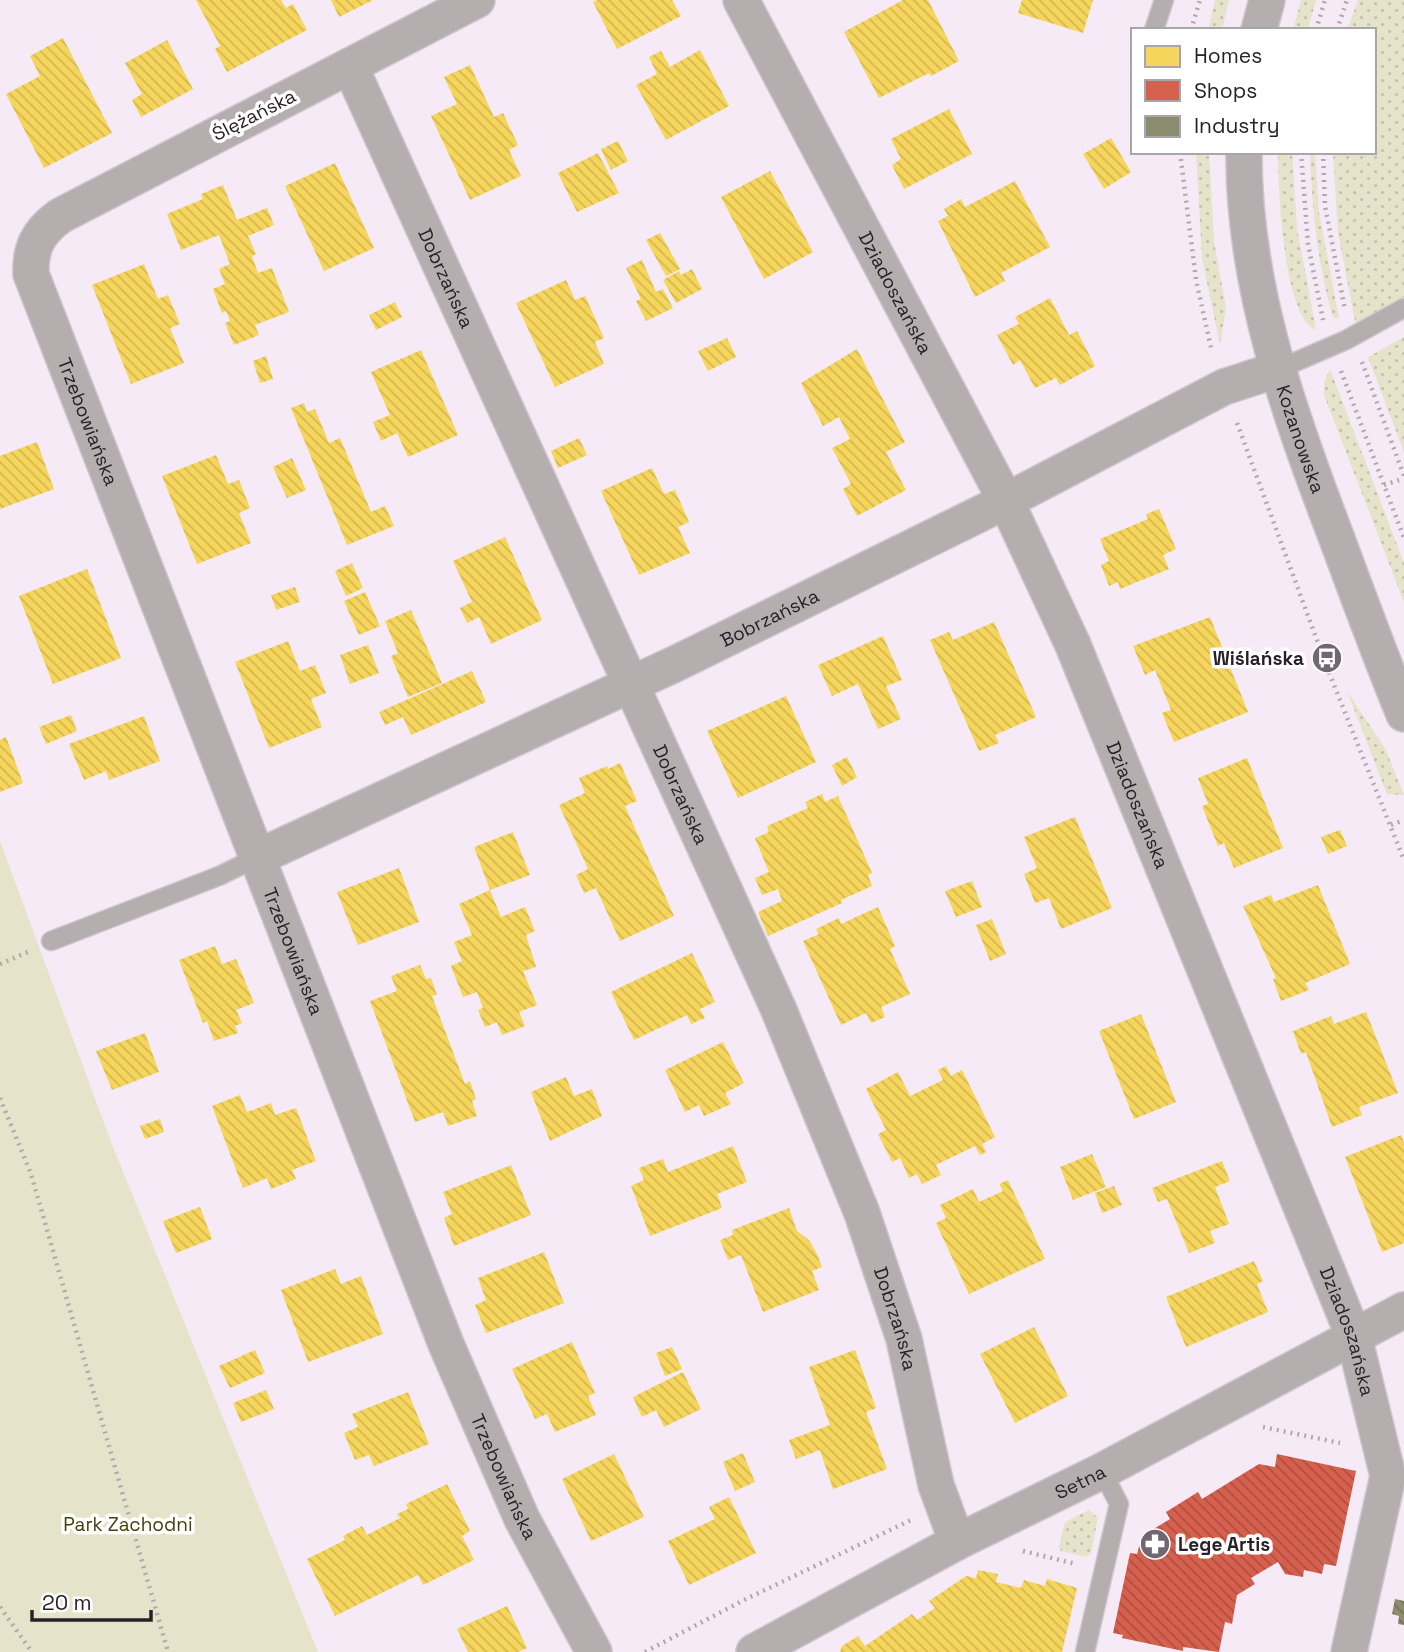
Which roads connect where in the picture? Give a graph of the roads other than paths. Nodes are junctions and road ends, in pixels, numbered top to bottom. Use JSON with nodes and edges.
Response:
{"nodes":[{"id":1,"x":477,"y":0,"type":"edge"},
{"id":2,"x":741,"y":0,"type":"edge"},
{"id":3,"x":1164,"y":0,"type":"edge"},
{"id":4,"x":1267,"y":0,"type":"edge"},
{"id":5,"x":1155,"y":28,"type":"edge"},
{"id":6,"x":1260,"y":28,"type":"edge"},
{"id":7,"x":350,"y":66,"type":"junction"},
{"id":8,"x":1244,"y":154,"type":"edge"},
{"id":9,"x":37,"y":238,"type":"joint"},
{"id":10,"x":1404,"y":307,"type":"edge"},
{"id":11,"x":1279,"y":369,"type":"junction"},
{"id":12,"x":1006,"y":502,"type":"junction"},
{"id":13,"x":632,"y":684,"type":"junction"},
{"id":14,"x":1404,"y":714,"type":"edge"},
{"id":15,"x":256,"y":858,"type":"junction"},
{"id":16,"x":51,"y":941,"type":"dead end"},
{"id":17,"x":1404,"y":1310,"type":"edge"},
{"id":18,"x":1354,"y":1336,"type":"junction"},
{"id":19,"x":1102,"y":1471,"type":"junction"},
{"id":20,"x":957,"y":1542,"type":"junction"},
{"id":21,"x":594,"y":1652,"type":"edge"},
{"id":22,"x":754,"y":1652,"type":"edge"},
{"id":23,"x":1085,"y":1652,"type":"edge"},
{"id":24,"x":1349,"y":1652,"type":"edge"}],
"edges":[{"from":1,"to":7,"type":"street","name":"Ślężańska"},
{"from":2,"to":12,"type":"street","name":"Dziadoszańska"},
{"from":3,"to":5,"type":"lane"},
{"from":4,"to":6,"type":"street"},
{"from":7,"to":9,"type":"street","name":"Ślężańska"},
{"from":7,"to":13,"type":"street","name":"Dobrzańska"},
{"from":8,"to":11,"type":"street","name":"Kozanowska"},
{"from":9,"to":15,"type":"street","name":"Trzebowiańska"},
{"from":10,"to":11,"type":"lane"},
{"from":11,"to":12,"type":"street","name":"Bobrzańska"},
{"from":11,"to":14,"type":"street","name":"Kozanowska"},
{"from":12,"to":13,"type":"street","name":"Bobrzańska"},
{"from":12,"to":18,"type":"street","name":"Dziadoszańska"},
{"from":13,"to":15,"type":"street","name":"Bobrzańska"},
{"from":13,"to":20,"type":"street","name":"Dobrzańska"},
{"from":15,"to":16,"type":"lane"},
{"from":15,"to":21,"type":"street","name":"Trzebowiańska"},
{"from":17,"to":18,"type":"street","name":"Setna"},
{"from":18,"to":19,"type":"street","name":"Setna"},
{"from":18,"to":24,"type":"street","name":"Dziadoszańska"},
{"from":19,"to":20,"type":"street","name":"Setna"},
{"from":19,"to":23,"type":"lane"},
{"from":20,"to":22,"type":"street","name":"Setna"}]}
